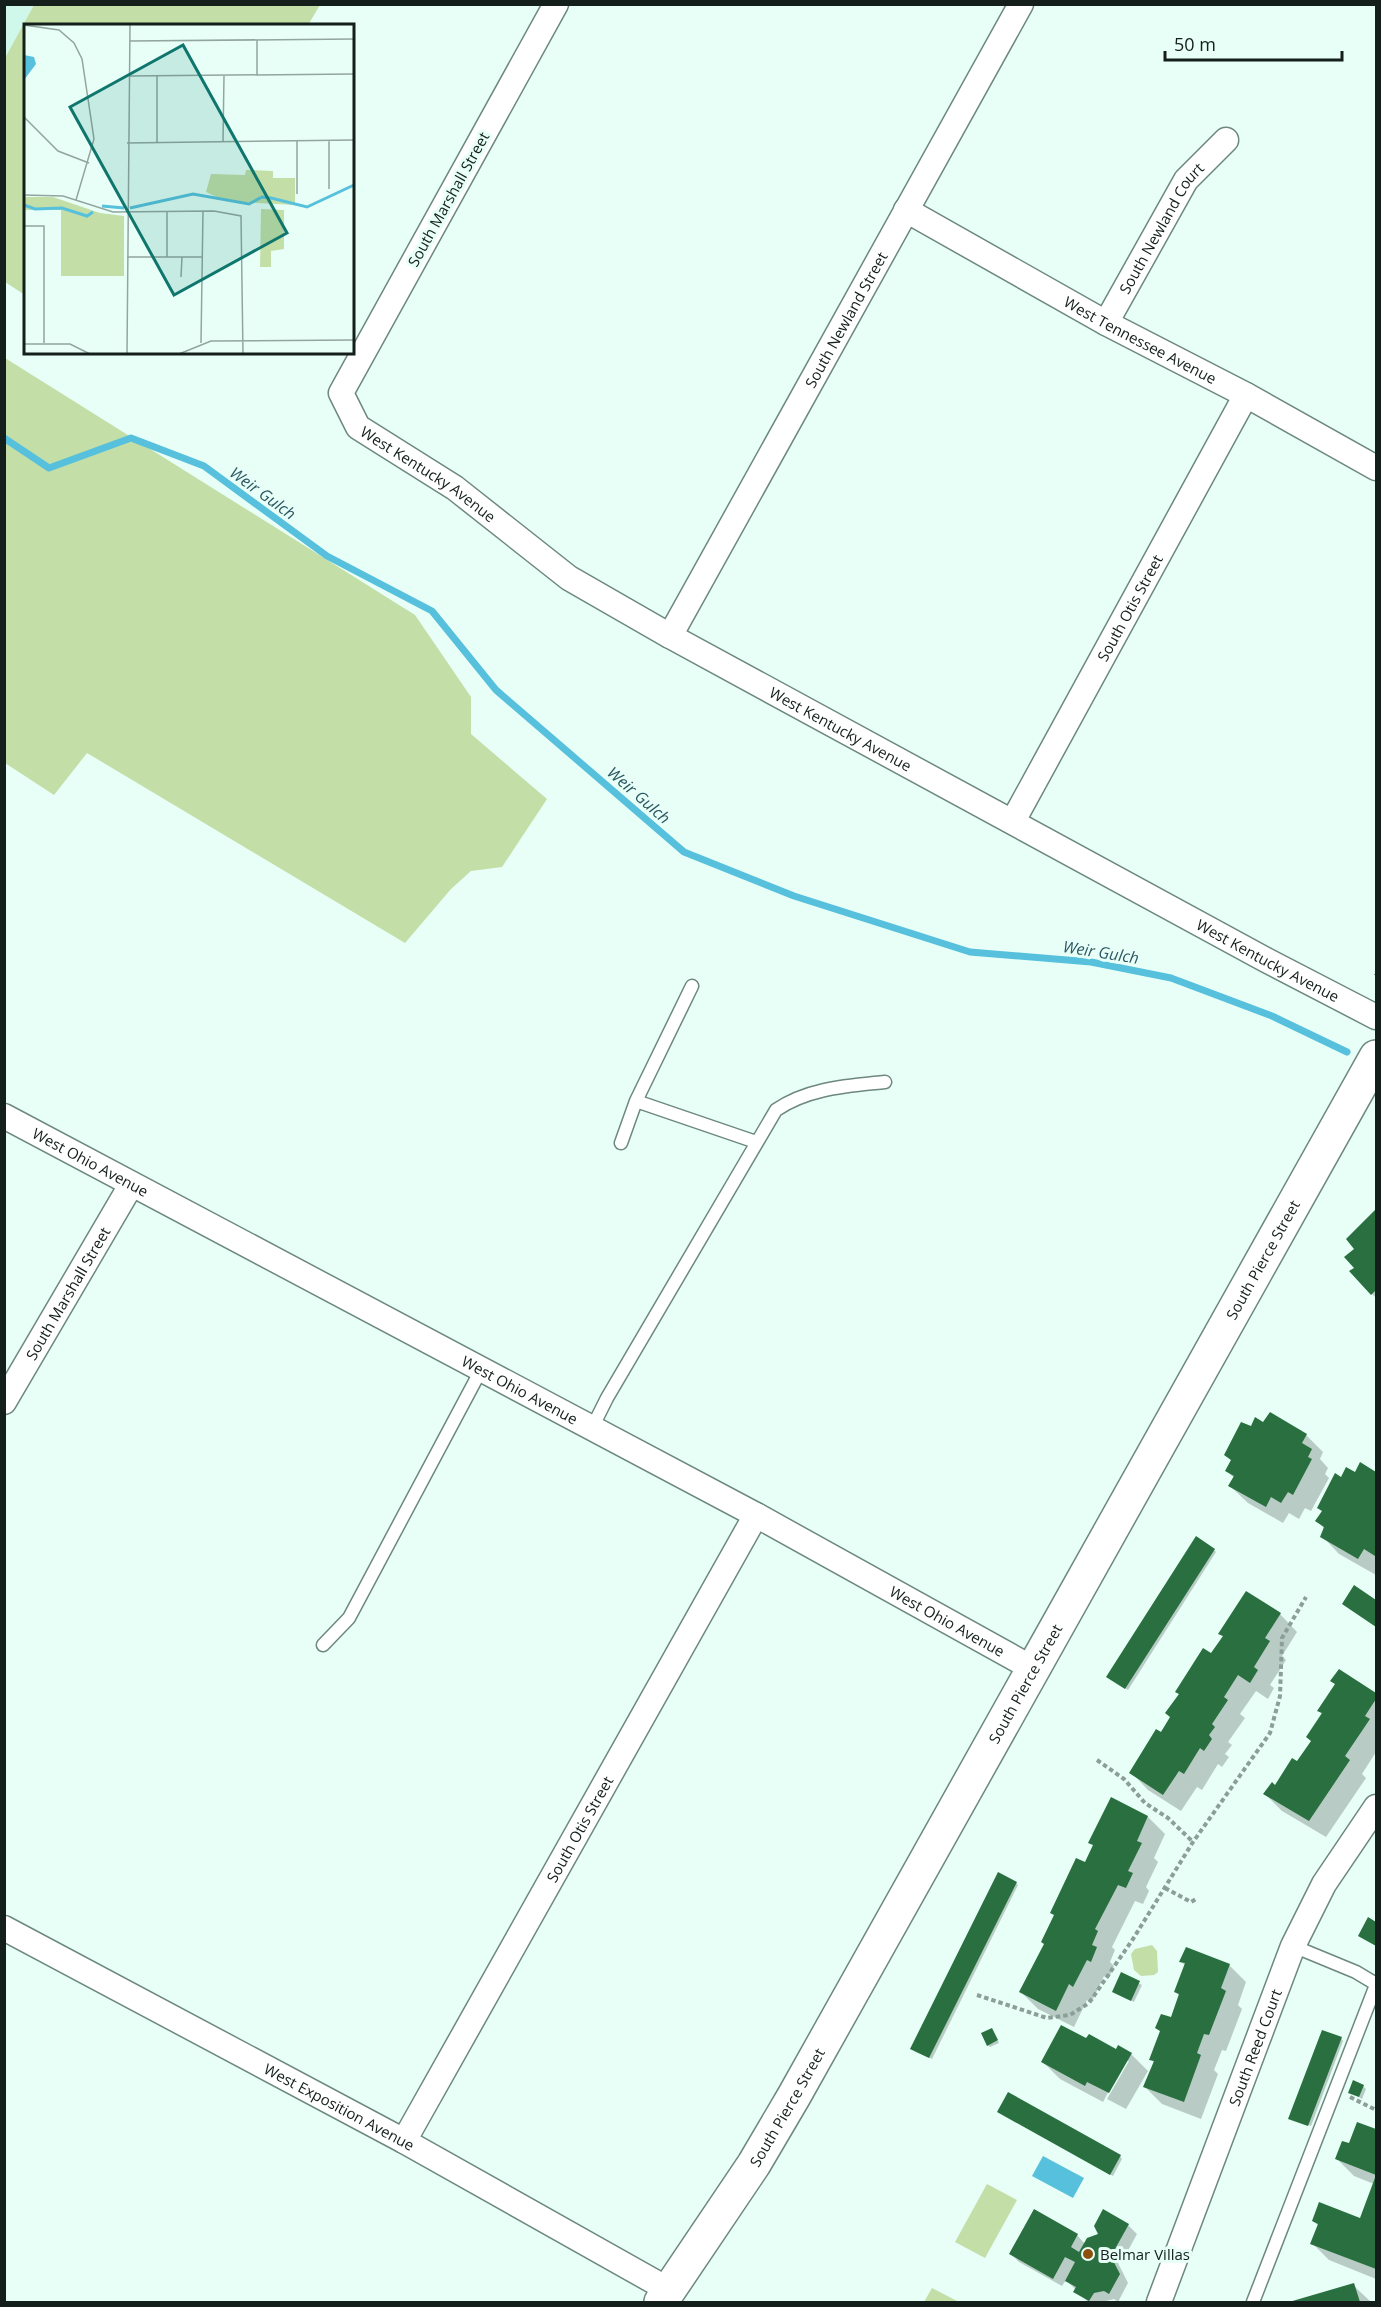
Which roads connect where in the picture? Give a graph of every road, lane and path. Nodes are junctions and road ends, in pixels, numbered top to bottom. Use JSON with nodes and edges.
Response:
{"nodes":[{"id":1,"x":556,"y":4,"type":"edge"},
{"id":2,"x":1020,"y":4,"type":"edge"},
{"id":3,"x":1226,"y":140,"type":"dead end"},
{"id":4,"x":906,"y":210,"type":"junction"},
{"id":5,"x":1106,"y":323,"type":"junction"},
{"id":6,"x":341,"y":393,"type":"joint"},
{"id":7,"x":1246,"y":395,"type":"junction"},
{"id":8,"x":1377,"y":468,"type":"edge"},
{"id":9,"x":670,"y":636,"type":"junction"},
{"id":10,"x":1012,"y":821,"type":"junction"},
{"id":11,"x":692,"y":986,"type":"dead end"},
{"id":12,"x":1377,"y":1017,"type":"edge"},
{"id":13,"x":1377,"y":1057,"type":"edge"},
{"id":14,"x":885,"y":1082,"type":"dead end"},
{"id":15,"x":636,"y":1101,"type":"junction"},
{"id":16,"x":4,"y":1116,"type":"edge"},
{"id":17,"x":756,"y":1142,"type":"junction"},
{"id":18,"x":621,"y":1143,"type":"dead end"},
{"id":19,"x":131,"y":1185,"type":"junction"},
{"id":20,"x":481,"y":1370,"type":"junction"},
{"id":21,"x":4,"y":1402,"type":"edge"},
{"id":22,"x":592,"y":1428,"type":"junction"},
{"id":23,"x":756,"y":1515,"type":"junction"},
{"id":24,"x":1306,"y":1597,"type":"dead end"},
{"id":25,"x":322,"y":1645,"type":"dead end"},
{"id":26,"x":1032,"y":1668,"type":"junction"},
{"id":27,"x":1097,"y":1760,"type":"dead end"},
{"id":28,"x":1377,"y":1807,"type":"edge"},
{"id":29,"x":1192,"y":1842,"type":"junction"},
{"id":30,"x":1165,"y":1888,"type":"junction"},
{"id":31,"x":1196,"y":1899,"type":"dead end"},
{"id":32,"x":4,"y":1928,"type":"edge"},
{"id":33,"x":1293,"y":1946,"type":"junction"},
{"id":34,"x":1377,"y":1985,"type":"edge"},
{"id":35,"x":977,"y":1995,"type":"dead end"},
{"id":36,"x":1336,"y":2090,"type":"junction"},
{"id":37,"x":1377,"y":2110,"type":"edge"},
{"id":38,"x":404,"y":2141,"type":"junction"},
{"id":39,"x":665,"y":2296,"type":"edge"},
{"id":40,"x":1159,"y":2302,"type":"edge"},
{"id":41,"x":1253,"y":2302,"type":"edge"}],
"edges":[{"from":1,"to":6,"type":"street","name":"South Marshall Street"},
{"from":2,"to":4,"type":"street","name":"South Newland Street"},
{"from":3,"to":5,"type":"street","name":"South Newland Court"},
{"from":4,"to":5,"type":"street","name":"West Tennessee Avenue"},
{"from":4,"to":9,"type":"street","name":"South Newland Street"},
{"from":5,"to":7,"type":"street","name":"West Tennessee Avenue"},
{"from":6,"to":9,"type":"street","name":"West Kentucky Avenue"},
{"from":7,"to":8,"type":"street","name":"West Tennessee Avenue"},
{"from":7,"to":10,"type":"street","name":"South Otis Street"},
{"from":9,"to":10,"type":"street","name":"West Kentucky Avenue"},
{"from":10,"to":12,"type":"street","name":"West Kentucky Avenue"},
{"from":11,"to":15,"type":"lane"},
{"from":13,"to":26,"type":"street","name":"South Pierce Street"},
{"from":14,"to":17,"type":"lane"},
{"from":15,"to":17,"type":"lane"},
{"from":15,"to":18,"type":"lane"},
{"from":16,"to":19,"type":"street","name":"West Ohio Avenue"},
{"from":17,"to":22,"type":"lane"},
{"from":19,"to":20,"type":"street","name":"West Ohio Avenue"},
{"from":19,"to":21,"type":"street","name":"South Marshall Street"},
{"from":20,"to":22,"type":"street","name":"West Ohio Avenue"},
{"from":20,"to":25,"type":"lane"},
{"from":22,"to":23,"type":"street","name":"West Ohio Avenue"},
{"from":23,"to":26,"type":"street","name":"West Ohio Avenue"},
{"from":23,"to":38,"type":"street","name":"South Otis Street"},
{"from":24,"to":29,"type":"path"},
{"from":26,"to":39,"type":"street","name":"South Pierce Street"},
{"from":27,"to":29,"type":"path"},
{"from":28,"to":33,"type":"street","name":"South Reed Court"},
{"from":29,"to":30,"type":"path"},
{"from":30,"to":31,"type":"path"},
{"from":30,"to":35,"type":"path"},
{"from":32,"to":38,"type":"street","name":"West Exposition Avenue"},
{"from":33,"to":34,"type":"lane"},
{"from":33,"to":40,"type":"street","name":"South Reed Court"},
{"from":34,"to":36,"type":"lane"},
{"from":36,"to":37,"type":"path"},
{"from":36,"to":41,"type":"lane"},
{"from":38,"to":39,"type":"street","name":"West Exposition Avenue"}]}
